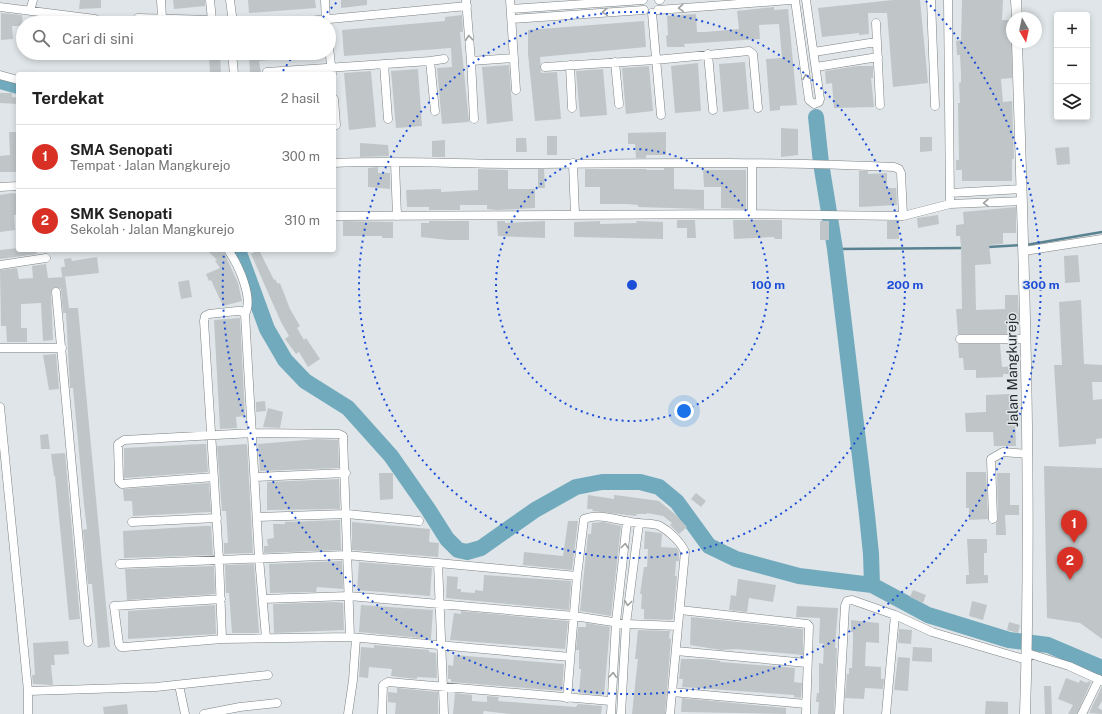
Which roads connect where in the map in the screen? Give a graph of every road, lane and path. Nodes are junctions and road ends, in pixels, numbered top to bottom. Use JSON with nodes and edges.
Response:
{"nodes":[{"id":1,"x":0,"y":0,"type":"edge"},
{"id":2,"x":33,"y":0,"type":"edge"},
{"id":3,"x":161,"y":0,"type":"edge"},
{"id":4,"x":210,"y":0,"type":"edge"},
{"id":5,"x":230,"y":0,"type":"edge"},
{"id":6,"x":324,"y":0,"type":"edge"},
{"id":7,"x":643,"y":0,"type":"edge"},
{"id":8,"x":659,"y":0,"type":"edge"},
{"id":9,"x":790,"y":0,"type":"edge"},
{"id":10,"x":795,"y":0,"type":"edge"},
{"id":11,"x":806,"y":0,"type":"edge"},
{"id":12,"x":931,"y":0,"type":"edge"},
{"id":13,"x":948,"y":0,"type":"edge"},
{"id":14,"x":1016,"y":0,"type":"edge"},
{"id":15,"x":467,"y":3,"type":"edge"},
{"id":16,"x":510,"y":4,"type":"edge"},
{"id":17,"x":0,"y":7,"type":"edge"},
{"id":18,"x":644,"y":10,"type":"junction"},
{"id":19,"x":30,"y":11,"type":"junction"},
{"id":20,"x":655,"y":11,"type":"junction"},
{"id":21,"x":1016,"y":12,"type":"edge"},
{"id":22,"x":71,"y":16,"type":"edge"},
{"id":23,"x":162,"y":16,"type":"edge"},
{"id":24,"x":214,"y":16,"type":"edge"},
{"id":25,"x":232,"y":16,"type":"edge"},
{"id":26,"x":325,"y":16,"type":"edge"},
{"id":27,"x":512,"y":19,"type":"junction"},
{"id":28,"x":336,"y":21,"type":"edge"},
{"id":29,"x":876,"y":23,"type":"dead end"},
{"id":30,"x":876,"y":42,"type":"junction"},
{"id":31,"x":1017,"y":48,"type":"edge"},
{"id":32,"x":814,"y":52,"type":"junction"},
{"id":33,"x":708,"y":54,"type":"junction"},
{"id":34,"x":878,"y":57,"type":"junction"},
{"id":35,"x":514,"y":58,"type":"junction"},
{"id":36,"x":444,"y":59,"type":"dead end"},
{"id":37,"x":233,"y":60,"type":"edge"},
{"id":38,"x":331,"y":60,"type":"edge"},
{"id":39,"x":655,"y":60,"type":"junction"},
{"id":40,"x":430,"y":61,"type":"junction"},
{"id":41,"x":471,"y":61,"type":"junction"},
{"id":42,"x":615,"y":62,"type":"junction"},
{"id":43,"x":384,"y":64,"type":"junction"},
{"id":44,"x":570,"y":65,"type":"junction"},
{"id":45,"x":816,"y":67,"type":"junction"},
{"id":46,"x":545,"y":68,"type":"dead end"},
{"id":47,"x":332,"y":70,"type":"edge"},
{"id":48,"x":234,"y":72,"type":"edge"},
{"id":49,"x":299,"y":72,"type":"edge"},
{"id":50,"x":0,"y":75,"type":"edge"},
{"id":51,"x":16,"y":79,"type":"edge"},
{"id":52,"x":516,"y":90,"type":"dead end"},
{"id":53,"x":619,"y":104,"type":"dead end"},
{"id":54,"x":880,"y":105,"type":"dead end"},
{"id":55,"x":934,"y":106,"type":"dead end"},
{"id":56,"x":572,"y":108,"type":"dead end"},
{"id":57,"x":758,"y":108,"type":"dead end"},
{"id":58,"x":713,"y":110,"type":"dead end"},
{"id":59,"x":435,"y":111,"type":"dead end"},
{"id":60,"x":661,"y":115,"type":"dead end"},
{"id":61,"x":388,"y":119,"type":"dead end"},
{"id":62,"x":474,"y":119,"type":"dead end"},
{"id":63,"x":336,"y":163,"type":"edge"},
{"id":64,"x":395,"y":163,"type":"junction"},
{"id":65,"x":573,"y":163,"type":"junction"},
{"id":66,"x":752,"y":165,"type":"junction"},
{"id":67,"x":16,"y":186,"type":"edge"},
{"id":68,"x":0,"y":187,"type":"edge"},
{"id":69,"x":1022,"y":189,"type":"junction"},
{"id":70,"x":950,"y":193,"type":"junction"},
{"id":71,"x":1022,"y":202,"type":"junction"},
{"id":72,"x":950,"y":204,"type":"junction"},
{"id":73,"x":752,"y":214,"type":"junction"},
{"id":74,"x":575,"y":215,"type":"junction"},
{"id":75,"x":336,"y":216,"type":"edge"},
{"id":76,"x":397,"y":216,"type":"junction"},
{"id":77,"x":903,"y":216,"type":"junction"},
{"id":78,"x":1102,"y":239,"type":"edge"},
{"id":79,"x":1024,"y":248,"type":"junction"},
{"id":80,"x":229,"y":252,"type":"edge"},
{"id":81,"x":46,"y":258,"type":"dead end"},
{"id":82,"x":0,"y":265,"type":"edge"},
{"id":83,"x":56,"y":292,"type":"dead end"},
{"id":84,"x":245,"y":314,"type":"junction"},
{"id":85,"x":960,"y":339,"type":"dead end"},
{"id":86,"x":1025,"y":339,"type":"junction"},
{"id":87,"x":0,"y":348,"type":"edge"},
{"id":88,"x":62,"y":348,"type":"junction"},
{"id":89,"x":0,"y":408,"type":"edge"},
{"id":90,"x":253,"y":433,"type":"junction"},
{"id":91,"x":212,"y":436,"type":"junction"},
{"id":92,"x":1028,"y":454,"type":"junction"},
{"id":93,"x":346,"y":472,"type":"junction"},
{"id":94,"x":214,"y":477,"type":"junction"},
{"id":95,"x":255,"y":477,"type":"junction"},
{"id":96,"x":347,"y":514,"type":"junction"},
{"id":97,"x":257,"y":517,"type":"junction"},
{"id":98,"x":217,"y":518,"type":"junction"},
{"id":99,"x":993,"y":519,"type":"dead end"},
{"id":100,"x":419,"y":521,"type":"dead end"},
{"id":101,"x":627,"y":521,"type":"junction"},
{"id":102,"x":132,"y":522,"type":"dead end"},
{"id":103,"x":639,"y":523,"type":"junction"},
{"id":104,"x":346,"y":555,"type":"junction"},
{"id":105,"x":260,"y":558,"type":"junction"},
{"id":106,"x":219,"y":559,"type":"junction"},
{"id":107,"x":438,"y":563,"type":"junction"},
{"id":108,"x":120,"y":564,"type":"dead end"},
{"id":109,"x":577,"y":576,"type":"junction"},
{"id":110,"x":349,"y":596,"type":"junction"},
{"id":111,"x":221,"y":599,"type":"junction"},
{"id":112,"x":263,"y":599,"type":"junction"},
{"id":113,"x":440,"y":605,"type":"junction"},
{"id":114,"x":680,"y":610,"type":"junction"},
{"id":115,"x":895,"y":615,"type":"junction"},
{"id":116,"x":574,"y":616,"type":"junction"},
{"id":117,"x":616,"y":622,"type":"junction"},
{"id":118,"x":626,"y":624,"type":"junction"},
{"id":119,"x":678,"y":626,"type":"junction"},
{"id":120,"x":266,"y":638,"type":"junction"},
{"id":121,"x":353,"y":638,"type":"junction"},
{"id":122,"x":222,"y":639,"type":"junction"},
{"id":123,"x":88,"y":642,"type":"dead end"},
{"id":124,"x":441,"y":646,"type":"junction"},
{"id":125,"x":676,"y":651,"type":"junction"},
{"id":126,"x":1027,"y":654,"type":"junction"},
{"id":127,"x":570,"y":657,"type":"junction"},
{"id":128,"x":807,"y":663,"type":"junction"},
{"id":129,"x":268,"y":674,"type":"dead end"},
{"id":130,"x":1101,"y":680,"type":"edge"},
{"id":131,"x":179,"y":685,"type":"junction"},
{"id":132,"x":443,"y":687,"type":"junction"},
{"id":133,"x":28,"y":691,"type":"junction"},
{"id":134,"x":672,"y":692,"type":"junction"},
{"id":135,"x":567,"y":698,"type":"junction"},
{"id":136,"x":611,"y":702,"type":"junction"},
{"id":137,"x":277,"y":703,"type":"dead end"},
{"id":138,"x":806,"y":704,"type":"junction"},
{"id":139,"x":28,"y":714,"type":"edge"},
{"id":140,"x":184,"y":714,"type":"edge"},
{"id":141,"x":204,"y":714,"type":"edge"},
{"id":142,"x":348,"y":714,"type":"edge"},
{"id":143,"x":382,"y":714,"type":"edge"},
{"id":144,"x":444,"y":714,"type":"edge"},
{"id":145,"x":611,"y":714,"type":"edge"},
{"id":146,"x":621,"y":714,"type":"edge"},
{"id":147,"x":670,"y":714,"type":"edge"},
{"id":148,"x":806,"y":714,"type":"edge"},
{"id":149,"x":839,"y":714,"type":"edge"},
{"id":150,"x":886,"y":714,"type":"edge"},
{"id":151,"x":1026,"y":714,"type":"edge"},
{"id":152,"x":1082,"y":714,"type":"edge"}],
"edges":[{"from":1,"to":17,"type":"street"},
{"from":2,"to":19,"type":"street"},
{"from":3,"to":23,"type":"street"},
{"from":4,"to":24,"type":"street"},
{"from":5,"to":25,"type":"street"},
{"from":6,"to":26,"type":"street"},
{"from":7,"to":16,"type":"street"},
{"from":7,"to":18,"type":"street"},
{"from":8,"to":20,"type":"street"},
{"from":9,"to":20,"type":"street","one_way":true},
{"from":45,"to":10,"type":"street","one_way":true},
{"from":11,"to":32,"type":"street"},
{"from":12,"to":55,"type":"street"},
{"from":13,"to":70,"type":"street"},
{"from":14,"to":21,"type":"street"},
{"from":15,"to":28,"type":"street"},
{"from":41,"to":15,"type":"street","one_way":true},
{"from":16,"to":27,"type":"street"},
{"from":17,"to":19,"type":"street"},
{"from":18,"to":20,"type":"street"},
{"from":18,"to":27,"type":"street","one_way":true},
{"from":19,"to":22,"type":"street"},
{"from":20,"to":39,"type":"street"},
{"from":27,"to":35,"type":"street"},
{"from":29,"to":30,"type":"street"},
{"from":30,"to":32,"type":"street"},
{"from":30,"to":34,"type":"street"},
{"from":31,"to":69,"type":"street","name":"Jalan Mangkurejo"},
{"from":32,"to":45,"type":"street"},
{"from":33,"to":39,"type":"street"},
{"from":33,"to":57,"type":"street"},
{"from":33,"to":58,"type":"street"},
{"from":34,"to":45,"type":"street"},
{"from":34,"to":54,"type":"street"},
{"from":35,"to":41,"type":"street"},
{"from":35,"to":52,"type":"street"},
{"from":36,"to":40,"type":"street"},
{"from":37,"to":48,"type":"street"},
{"from":38,"to":47,"type":"street"},
{"from":39,"to":42,"type":"street"},
{"from":39,"to":60,"type":"street"},
{"from":40,"to":43,"type":"street"},
{"from":40,"to":59,"type":"street"},
{"from":41,"to":62,"type":"street"},
{"from":42,"to":44,"type":"street"},
{"from":42,"to":53,"type":"street"},
{"from":43,"to":47,"type":"street"},
{"from":43,"to":61,"type":"street"},
{"from":44,"to":46,"type":"street"},
{"from":44,"to":56,"type":"street"},
{"from":47,"to":49,"type":"street"},
{"from":50,"to":51,"type":"street"},
{"from":63,"to":64,"type":"street"},
{"from":64,"to":65,"type":"street"},
{"from":64,"to":76,"type":"street"},
{"from":65,"to":66,"type":"street"},
{"from":65,"to":74,"type":"street"},
{"from":66,"to":73,"type":"street"},
{"from":66,"to":77,"type":"street"},
{"from":67,"to":68,"type":"street"},
{"from":69,"to":70,"type":"street"},
{"from":69,"to":71,"type":"street","name":"Jalan Mangkurejo"},
{"from":70,"to":72,"type":"street"},
{"from":71,"to":72,"type":"street","one_way":true},
{"from":71,"to":79,"type":"street","name":"Jalan Mangkurejo"},
{"from":72,"to":77,"type":"street"},
{"from":73,"to":74,"type":"street"},
{"from":73,"to":77,"type":"street"},
{"from":74,"to":76,"type":"street"},
{"from":75,"to":76,"type":"street"},
{"from":78,"to":79,"type":"street"},
{"from":79,"to":86,"type":"street","name":"Jalan Mangkurejo"},
{"from":80,"to":84,"type":"street"},
{"from":81,"to":82,"type":"street"},
{"from":83,"to":88,"type":"street"},
{"from":84,"to":90,"type":"street"},
{"from":84,"to":91,"type":"street"},
{"from":85,"to":86,"type":"street"},
{"from":86,"to":92,"type":"street","name":"Jalan Mangkurejo"},
{"from":87,"to":88,"type":"street"},
{"from":88,"to":123,"type":"street"},
{"from":89,"to":133,"type":"street"},
{"from":90,"to":91,"type":"street"},
{"from":90,"to":93,"type":"street"},
{"from":90,"to":95,"type":"street"},
{"from":91,"to":94,"type":"street"},
{"from":91,"to":94,"type":"street"},
{"from":92,"to":99,"type":"street"},
{"from":92,"to":126,"type":"street","name":"Jalan Mangkurejo"},
{"from":93,"to":95,"type":"street"},
{"from":93,"to":96,"type":"street"},
{"from":94,"to":98,"type":"street"},
{"from":95,"to":97,"type":"street"},
{"from":96,"to":97,"type":"street"},
{"from":96,"to":100,"type":"street"},
{"from":96,"to":104,"type":"street"},
{"from":97,"to":105,"type":"street"},
{"from":98,"to":102,"type":"street"},
{"from":98,"to":106,"type":"street"},
{"from":101,"to":103,"type":"street"},
{"from":101,"to":109,"type":"street"},
{"from":117,"to":101,"type":"street","one_way":true},
{"from":103,"to":114,"type":"street"},
{"from":103,"to":118,"type":"street","one_way":true},
{"from":104,"to":105,"type":"street"},
{"from":104,"to":107,"type":"street"},
{"from":104,"to":110,"type":"street"},
{"from":105,"to":106,"type":"street"},
{"from":105,"to":112,"type":"street"},
{"from":106,"to":108,"type":"street"},
{"from":106,"to":111,"type":"street"},
{"from":107,"to":109,"type":"street"},
{"from":107,"to":113,"type":"street"},
{"from":109,"to":116,"type":"street"},
{"from":110,"to":112,"type":"street"},
{"from":110,"to":113,"type":"street"},
{"from":110,"to":121,"type":"street"},
{"from":111,"to":122,"type":"street"},
{"from":111,"to":122,"type":"street"},
{"from":112,"to":120,"type":"street"},
{"from":113,"to":116,"type":"street"},
{"from":113,"to":124,"type":"street"},
{"from":114,"to":119,"type":"street"},
{"from":114,"to":128,"type":"street"},
{"from":115,"to":126,"type":"street"},
{"from":115,"to":149,"type":"street"},
{"from":115,"to":150,"type":"street"},
{"from":116,"to":117,"type":"street"},
{"from":116,"to":127,"type":"street"},
{"from":117,"to":118,"type":"street"},
{"from":136,"to":117,"type":"street","one_way":true},
{"from":118,"to":119,"type":"street"},
{"from":118,"to":146,"type":"street"},
{"from":119,"to":125,"type":"street"},
{"from":120,"to":121,"type":"street"},
{"from":120,"to":122,"type":"street"},
{"from":121,"to":124,"type":"street"},
{"from":121,"to":142,"type":"street"},
{"from":124,"to":127,"type":"street"},
{"from":124,"to":132,"type":"street"},
{"from":125,"to":128,"type":"street"},
{"from":125,"to":134,"type":"street"},
{"from":126,"to":130,"type":"street"},
{"from":126,"to":151,"type":"street","name":"Jalan Mangkurejo"},
{"from":127,"to":135,"type":"street"},
{"from":128,"to":138,"type":"street"},
{"from":129,"to":131,"type":"street"},
{"from":130,"to":152,"type":"street"},
{"from":131,"to":133,"type":"street"},
{"from":131,"to":140,"type":"street"},
{"from":132,"to":135,"type":"street"},
{"from":132,"to":143,"type":"street"},
{"from":132,"to":144,"type":"street"},
{"from":133,"to":139,"type":"street"},
{"from":134,"to":138,"type":"street"},
{"from":134,"to":147,"type":"street"},
{"from":135,"to":136,"type":"street"},
{"from":136,"to":145,"type":"street"},
{"from":137,"to":141,"type":"street"},
{"from":138,"to":148,"type":"street"}]}
